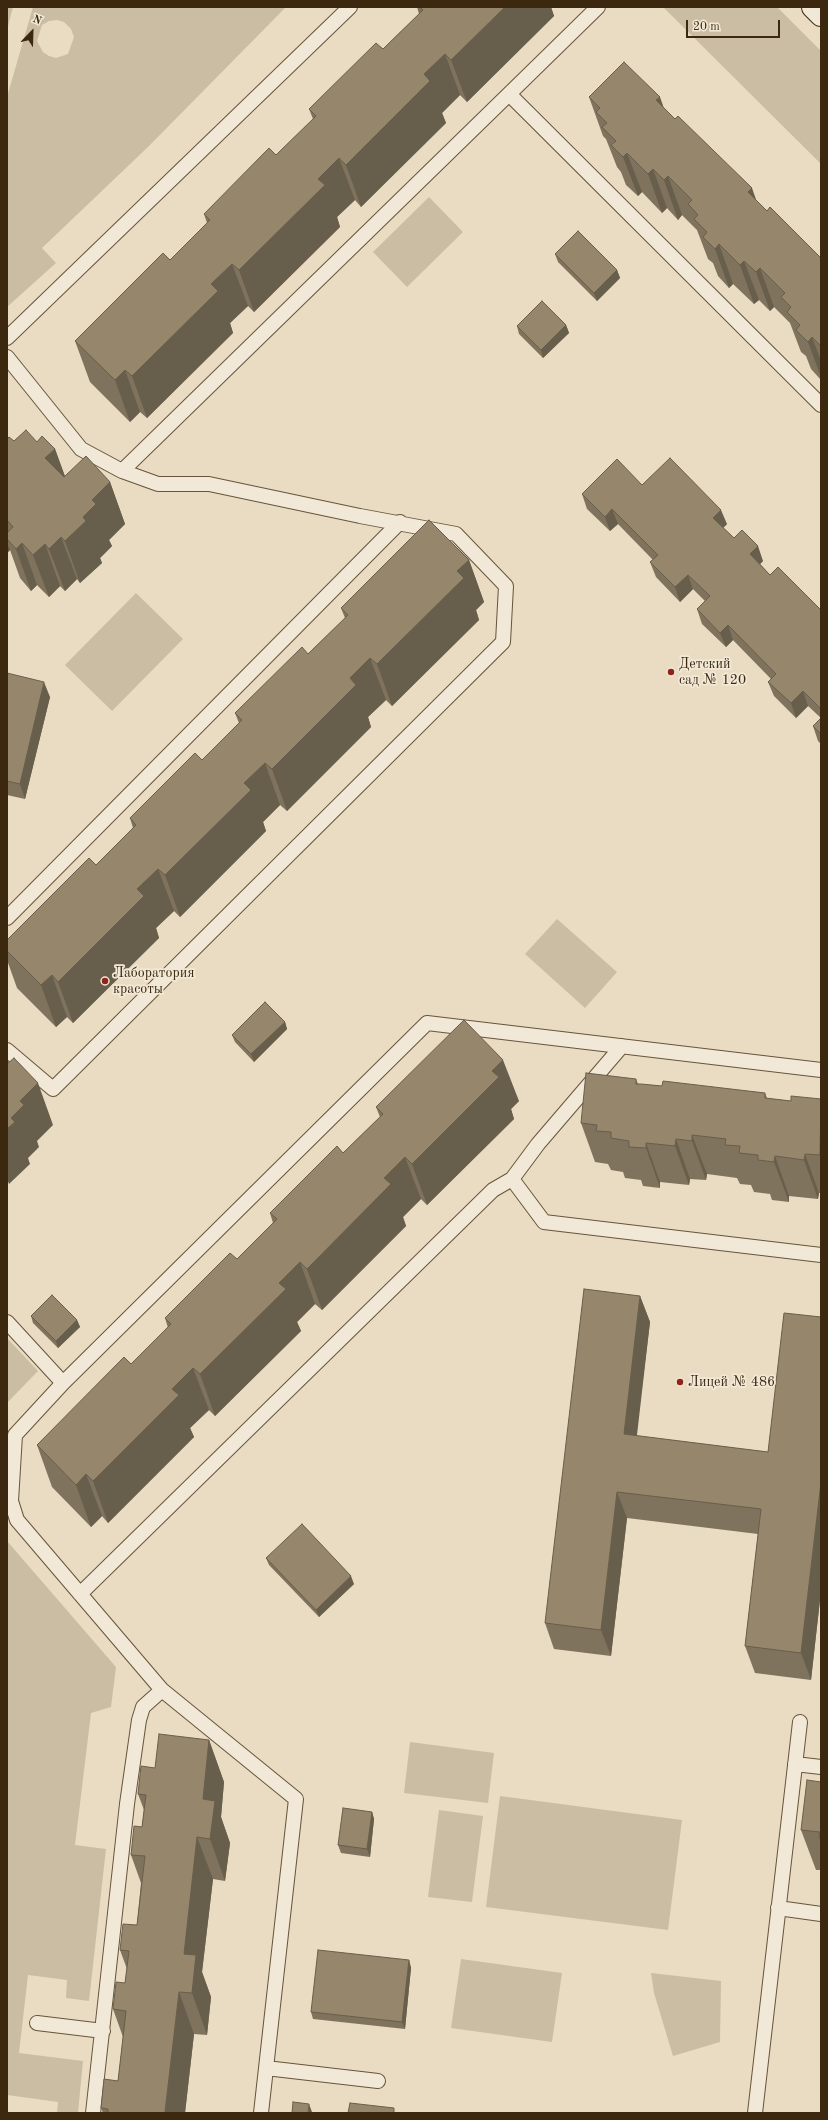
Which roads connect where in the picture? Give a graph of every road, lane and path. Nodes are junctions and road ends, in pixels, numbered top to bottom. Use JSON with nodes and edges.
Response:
{"nodes":[{"id":1,"x":350,"y":7,"type":"edge"},
{"id":2,"x":598,"y":7,"type":"edge"},
{"id":3,"x":813,"y":7,"type":"edge"},
{"id":4,"x":821,"y":15,"type":"edge"},
{"id":5,"x":509,"y":94,"type":"junction"},
{"id":6,"x":7,"y":338,"type":"edge"},
{"id":7,"x":7,"y":357,"type":"edge"},
{"id":8,"x":821,"y":405,"type":"edge"},
{"id":9,"x":122,"y":471,"type":"junction"},
{"id":10,"x":400,"y":522,"type":"junction"},
{"id":11,"x":7,"y":918,"type":"edge"},
{"id":12,"x":622,"y":1046,"type":"junction"},
{"id":13,"x":7,"y":1050,"type":"edge"},
{"id":14,"x":821,"y":1070,"type":"edge"},
{"id":15,"x":512,"y":1179,"type":"junction"},
{"id":16,"x":821,"y":1255,"type":"edge"},
{"id":17,"x":7,"y":1322,"type":"edge"},
{"id":18,"x":63,"y":1383,"type":"junction"},
{"id":19,"x":80,"y":1594,"type":"junction"},
{"id":20,"x":162,"y":1690,"type":"junction"},
{"id":21,"x":800,"y":1722,"type":"dead end"},
{"id":22,"x":795,"y":1764,"type":"junction"},
{"id":23,"x":821,"y":1766,"type":"edge"},
{"id":24,"x":778,"y":1908,"type":"junction"},
{"id":25,"x":821,"y":1914,"type":"edge"},
{"id":26,"x":37,"y":2023,"type":"dead end"},
{"id":27,"x":103,"y":2031,"type":"junction"},
{"id":28,"x":266,"y":2068,"type":"junction"},
{"id":29,"x":378,"y":2081,"type":"dead end"},
{"id":30,"x":93,"y":2113,"type":"edge"},
{"id":31,"x":261,"y":2113,"type":"edge"},
{"id":32,"x":755,"y":2113,"type":"edge"}],
"edges":[{"from":1,"to":6,"type":"lane"},
{"from":2,"to":5,"type":"lane"},
{"from":3,"to":4,"type":"main road"},
{"from":5,"to":8,"type":"lane"},
{"from":5,"to":9,"type":"lane"},
{"from":7,"to":9,"type":"lane"},
{"from":9,"to":10,"type":"lane"},
{"from":10,"to":11,"type":"lane"},
{"from":10,"to":13,"type":"lane"},
{"from":12,"to":14,"type":"lane"},
{"from":12,"to":15,"type":"lane"},
{"from":12,"to":18,"type":"lane"},
{"from":15,"to":16,"type":"lane"},
{"from":15,"to":19,"type":"lane"},
{"from":17,"to":18,"type":"lane"},
{"from":18,"to":19,"type":"lane"},
{"from":19,"to":20,"type":"lane"},
{"from":20,"to":27,"type":"lane"},
{"from":20,"to":28,"type":"lane"},
{"from":21,"to":22,"type":"lane"},
{"from":22,"to":23,"type":"lane"},
{"from":22,"to":24,"type":"lane"},
{"from":24,"to":25,"type":"lane"},
{"from":24,"to":32,"type":"lane"},
{"from":26,"to":27,"type":"lane"},
{"from":27,"to":30,"type":"lane"},
{"from":28,"to":29,"type":"lane"},
{"from":28,"to":31,"type":"lane"}]}
